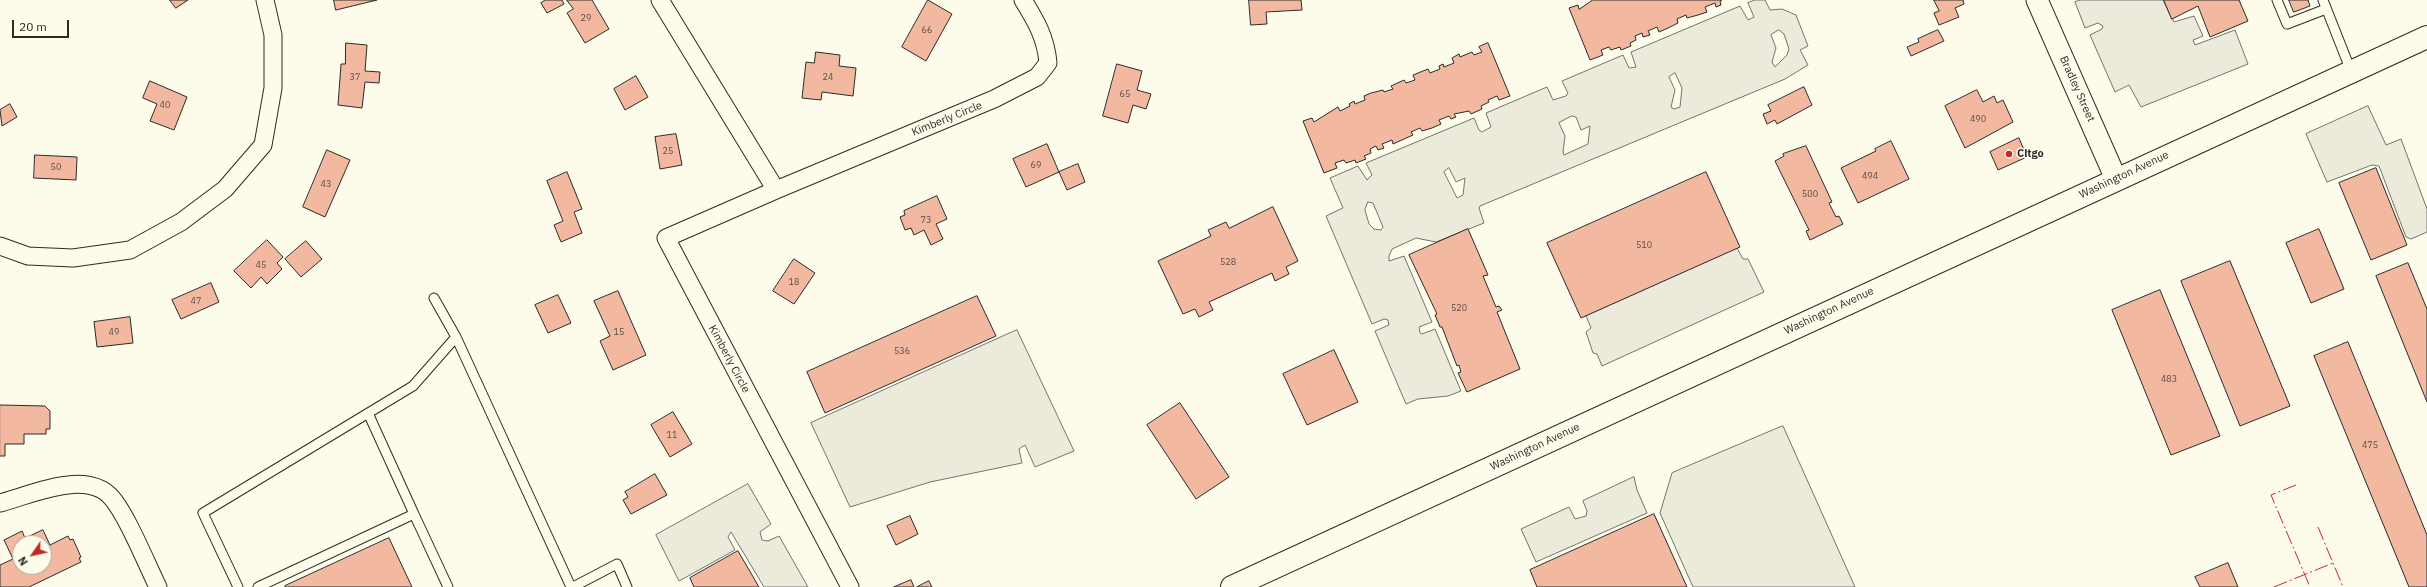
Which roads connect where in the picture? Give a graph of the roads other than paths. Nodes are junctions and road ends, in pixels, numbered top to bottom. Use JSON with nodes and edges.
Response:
{"nodes":[{"id":1,"x":265,"y":0,"type":"edge"},
{"id":2,"x":660,"y":0,"type":"edge"},
{"id":3,"x":1023,"y":0,"type":"edge"},
{"id":4,"x":2037,"y":0,"type":"edge"},
{"id":5,"x":2278,"y":0,"type":"edge"},
{"id":6,"x":2325,"y":4,"type":"edge"},
{"id":7,"x":2427,"y":37,"type":"edge"},
{"id":8,"x":2351,"y":72,"type":"junction"},
{"id":9,"x":2116,"y":179,"type":"junction"},
{"id":10,"x":776,"y":190,"type":"junction"},
{"id":11,"x":0,"y":246,"type":"edge"},
{"id":12,"x":434,"y":298,"type":"dead end"},
{"id":13,"x":456,"y":337,"type":"junction"},
{"id":14,"x":368,"y":413,"type":"junction"},
{"id":15,"x":0,"y":503,"type":"edge"},
{"id":16,"x":414,"y":514,"type":"junction"},
{"id":17,"x":158,"y":587,"type":"edge"},
{"id":18,"x":238,"y":587,"type":"edge"},
{"id":19,"x":258,"y":587,"type":"edge"},
{"id":20,"x":448,"y":587,"type":"edge"},
{"id":21,"x":572,"y":587,"type":"edge"},
{"id":22,"x":627,"y":587,"type":"edge"},
{"id":23,"x":850,"y":587,"type":"edge"},
{"id":24,"x":1232,"y":587,"type":"edge"}],
"edges":[{"from":1,"to":11,"type":"street"},
{"from":2,"to":10,"type":"street"},
{"from":3,"to":10,"type":"street","name":"Kimberly Circle"},
{"from":4,"to":9,"type":"street","name":"Bradley Street"},
{"from":5,"to":6,"type":"lane"},
{"from":6,"to":8,"type":"lane"},
{"from":7,"to":8,"type":"main road","name":"Washington Avenue"},
{"from":8,"to":9,"type":"main road","name":"Washington Avenue"},
{"from":9,"to":24,"type":"main road","name":"Washington Avenue"},
{"from":10,"to":23,"type":"street","name":"Kimberly Circle"},
{"from":12,"to":13,"type":"lane"},
{"from":13,"to":14,"type":"lane"},
{"from":13,"to":21,"type":"lane"},
{"from":14,"to":16,"type":"lane"},
{"from":14,"to":18,"type":"lane"},
{"from":15,"to":17,"type":"street"},
{"from":16,"to":19,"type":"lane"},
{"from":16,"to":20,"type":"lane"},
{"from":21,"to":22,"type":"lane"}]}
